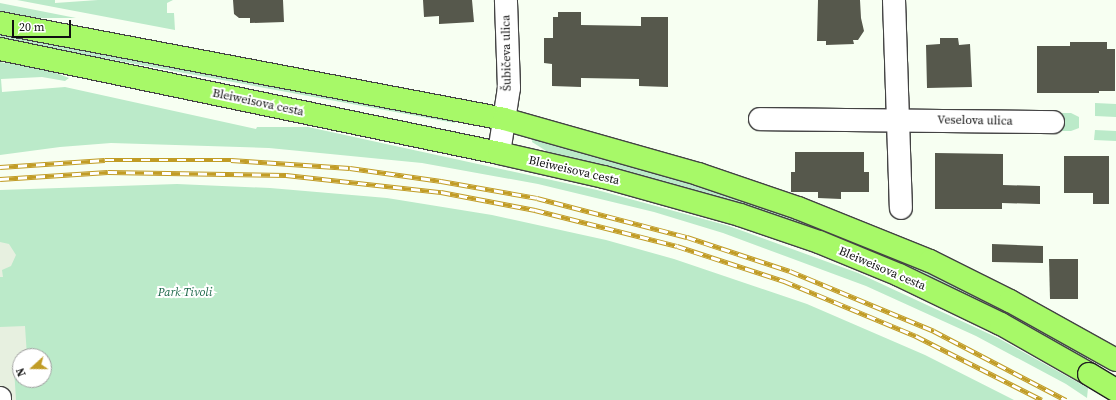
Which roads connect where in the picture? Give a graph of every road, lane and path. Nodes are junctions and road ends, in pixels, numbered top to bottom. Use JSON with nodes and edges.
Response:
{"nodes":[{"id":1,"x":506,"y":0,"type":"edge"},
{"id":2,"x":894,"y":0,"type":"edge"},
{"id":3,"x":0,"y":23,"type":"edge"},
{"id":4,"x":0,"y":48,"type":"edge"},
{"id":5,"x":760,"y":119,"type":"dead end"},
{"id":6,"x":504,"y":120,"type":"junction"},
{"id":7,"x":898,"y":120,"type":"junction"},
{"id":8,"x":1053,"y":122,"type":"dead end"},
{"id":9,"x":499,"y":153,"type":"junction"},
{"id":10,"x":901,"y":208,"type":"dead end"},
{"id":11,"x":1116,"y":360,"type":"edge"},
{"id":12,"x":1116,"y":384,"type":"edge"},
{"id":13,"x":1116,"y":390,"type":"edge"},
{"id":14,"x":1114,"y":400,"type":"edge"}],
"edges":[{"from":1,"to":6,"type":"street","name":"Šubičeva ulica"},
{"from":2,"to":7,"type":"street"},
{"from":3,"to":6,"type":"main road"},
{"from":4,"to":9,"type":"main road","name":"Bleiweisova cesta"},
{"from":5,"to":7,"type":"street","name":"Veselova ulica"},
{"from":6,"to":9,"type":"street","name":"Šubičeva ulica"},
{"from":6,"to":11,"type":"main road"},
{"from":7,"to":8,"type":"street","name":"Veselova ulica"},
{"from":7,"to":10,"type":"street"},
{"from":9,"to":13,"type":"main road","name":"Bleiweisova cesta","bridge":true},
{"from":12,"to":14,"type":"main road"}]}
